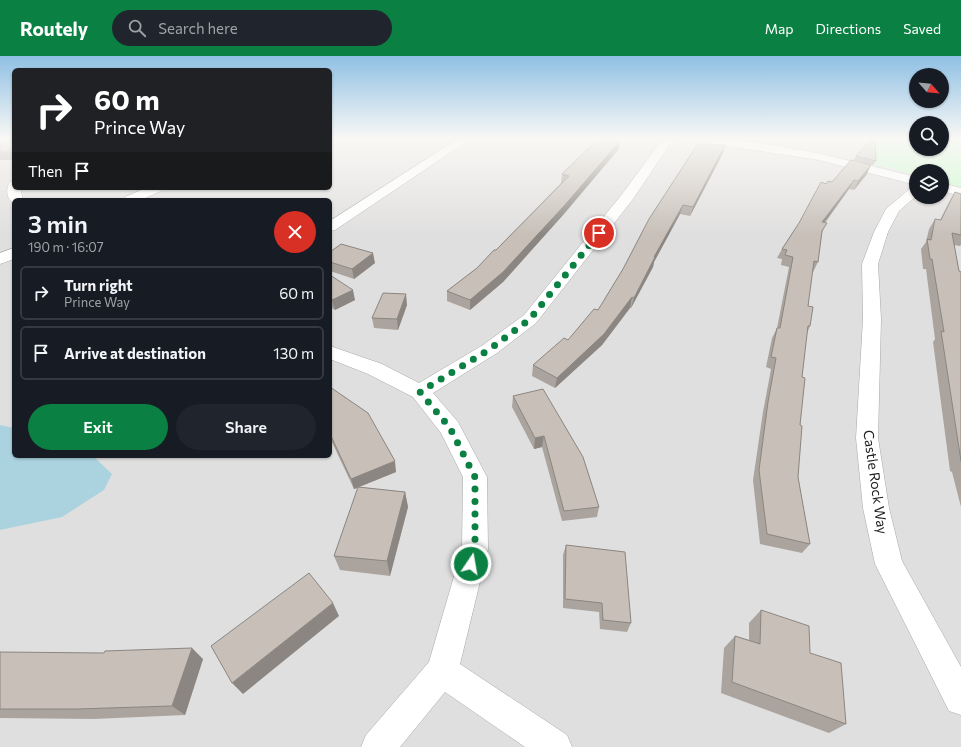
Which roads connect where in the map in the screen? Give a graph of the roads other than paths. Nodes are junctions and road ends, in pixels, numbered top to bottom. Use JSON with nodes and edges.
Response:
{"nodes":[{"id":1,"x":417,"y":170,"type":"edge"},
{"id":2,"x":646,"y":170,"type":"edge"},
{"id":3,"x":873,"y":170,"type":"edge"},
{"id":4,"x":909,"y":179,"type":"edge"},
{"id":5,"x":949,"y":189,"type":"edge"},
{"id":6,"x":152,"y":190,"type":"edge"},
{"id":7,"x":961,"y":192,"type":"edge"},
{"id":8,"x":909,"y":196,"type":"edge"},
{"id":9,"x":134,"y":198,"type":"edge"},
{"id":10,"x":332,"y":226,"type":"edge"},
{"id":11,"x":12,"y":254,"type":"edge"},
{"id":12,"x":0,"y":259,"type":"edge"},
{"id":13,"x":332,"y":353,"type":"edge"},
{"id":14,"x":420,"y":392,"type":"junction"},
{"id":15,"x":442,"y":671,"type":"junction"},
{"id":16,"x":961,"y":699,"type":"edge"},
{"id":17,"x":378,"y":747,"type":"edge"},
{"id":18,"x":555,"y":747,"type":"edge"}],
"edges":[{"from":1,"to":10,"type":"street"},
{"from":2,"to":14,"type":"street"},
{"from":3,"to":4,"type":"street"},
{"from":5,"to":7,"type":"street"},
{"from":6,"to":9,"type":"street"},
{"from":8,"to":16,"type":"street","name":"Castle Rock Way"},
{"from":11,"to":12,"type":"street"},
{"from":13,"to":14,"type":"street"},
{"from":14,"to":15,"type":"street"},
{"from":15,"to":17,"type":"street"},
{"from":15,"to":18,"type":"street"}]}
